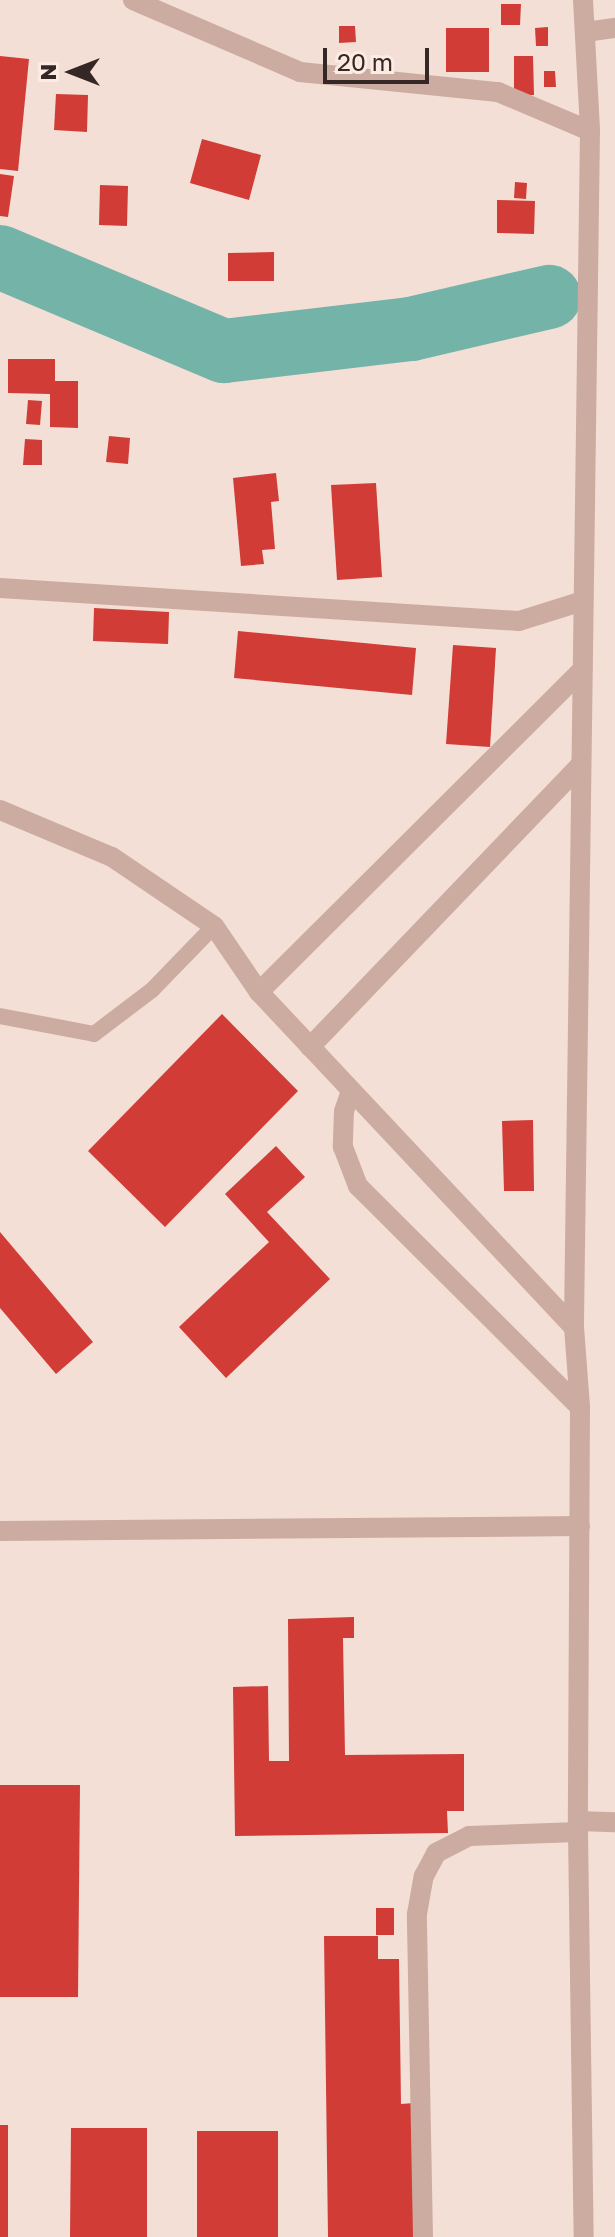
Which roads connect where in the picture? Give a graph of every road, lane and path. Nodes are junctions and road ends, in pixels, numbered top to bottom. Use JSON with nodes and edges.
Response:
{"nodes":[{"id":1,"x":133,"y":0,"type":"edge"},
{"id":2,"x":583,"y":0,"type":"edge"},
{"id":3,"x":615,"y":28,"type":"edge"},
{"id":4,"x":585,"y":32,"type":"junction"},
{"id":5,"x":590,"y":131,"type":"junction"},
{"id":6,"x":0,"y":588,"type":"edge"},
{"id":7,"x":583,"y":601,"type":"junction"},
{"id":8,"x":583,"y":669,"type":"junction"},
{"id":9,"x":580,"y":765,"type":"junction"},
{"id":10,"x":0,"y":810,"type":"edge"},
{"id":11,"x":214,"y":926,"type":"junction"},
{"id":12,"x":259,"y":992,"type":"junction"},
{"id":13,"x":0,"y":1016,"type":"edge"},
{"id":14,"x":310,"y":1047,"type":"junction"},
{"id":15,"x":351,"y":1091,"type":"junction"},
{"id":16,"x":574,"y":1327,"type":"junction"},
{"id":17,"x":580,"y":1407,"type":"junction"},
{"id":18,"x":580,"y":1526,"type":"junction"},
{"id":19,"x":0,"y":1531,"type":"edge"},
{"id":20,"x":615,"y":1822,"type":"edge"},
{"id":21,"x":578,"y":1826,"type":"junction"},
{"id":22,"x":423,"y":2237,"type":"edge"},
{"id":23,"x":584,"y":2237,"type":"edge"}],
"edges":[{"from":1,"to":5,"type":"street"},
{"from":2,"to":4,"type":"street"},
{"from":3,"to":4,"type":"street"},
{"from":4,"to":5,"type":"street"},
{"from":5,"to":7,"type":"street"},
{"from":6,"to":7,"type":"street"},
{"from":7,"to":8,"type":"street"},
{"from":8,"to":9,"type":"street"},
{"from":8,"to":12,"type":"street"},
{"from":9,"to":14,"type":"street"},
{"from":9,"to":16,"type":"street"},
{"from":10,"to":11,"type":"street"},
{"from":11,"to":12,"type":"street"},
{"from":11,"to":13,"type":"lane"},
{"from":12,"to":14,"type":"street"},
{"from":14,"to":15,"type":"street"},
{"from":15,"to":16,"type":"street"},
{"from":15,"to":17,"type":"street"},
{"from":16,"to":17,"type":"street"},
{"from":17,"to":18,"type":"street"},
{"from":18,"to":19,"type":"street"},
{"from":18,"to":21,"type":"street"},
{"from":20,"to":21,"type":"street"},
{"from":21,"to":22,"type":"street"},
{"from":21,"to":23,"type":"street"}]}
